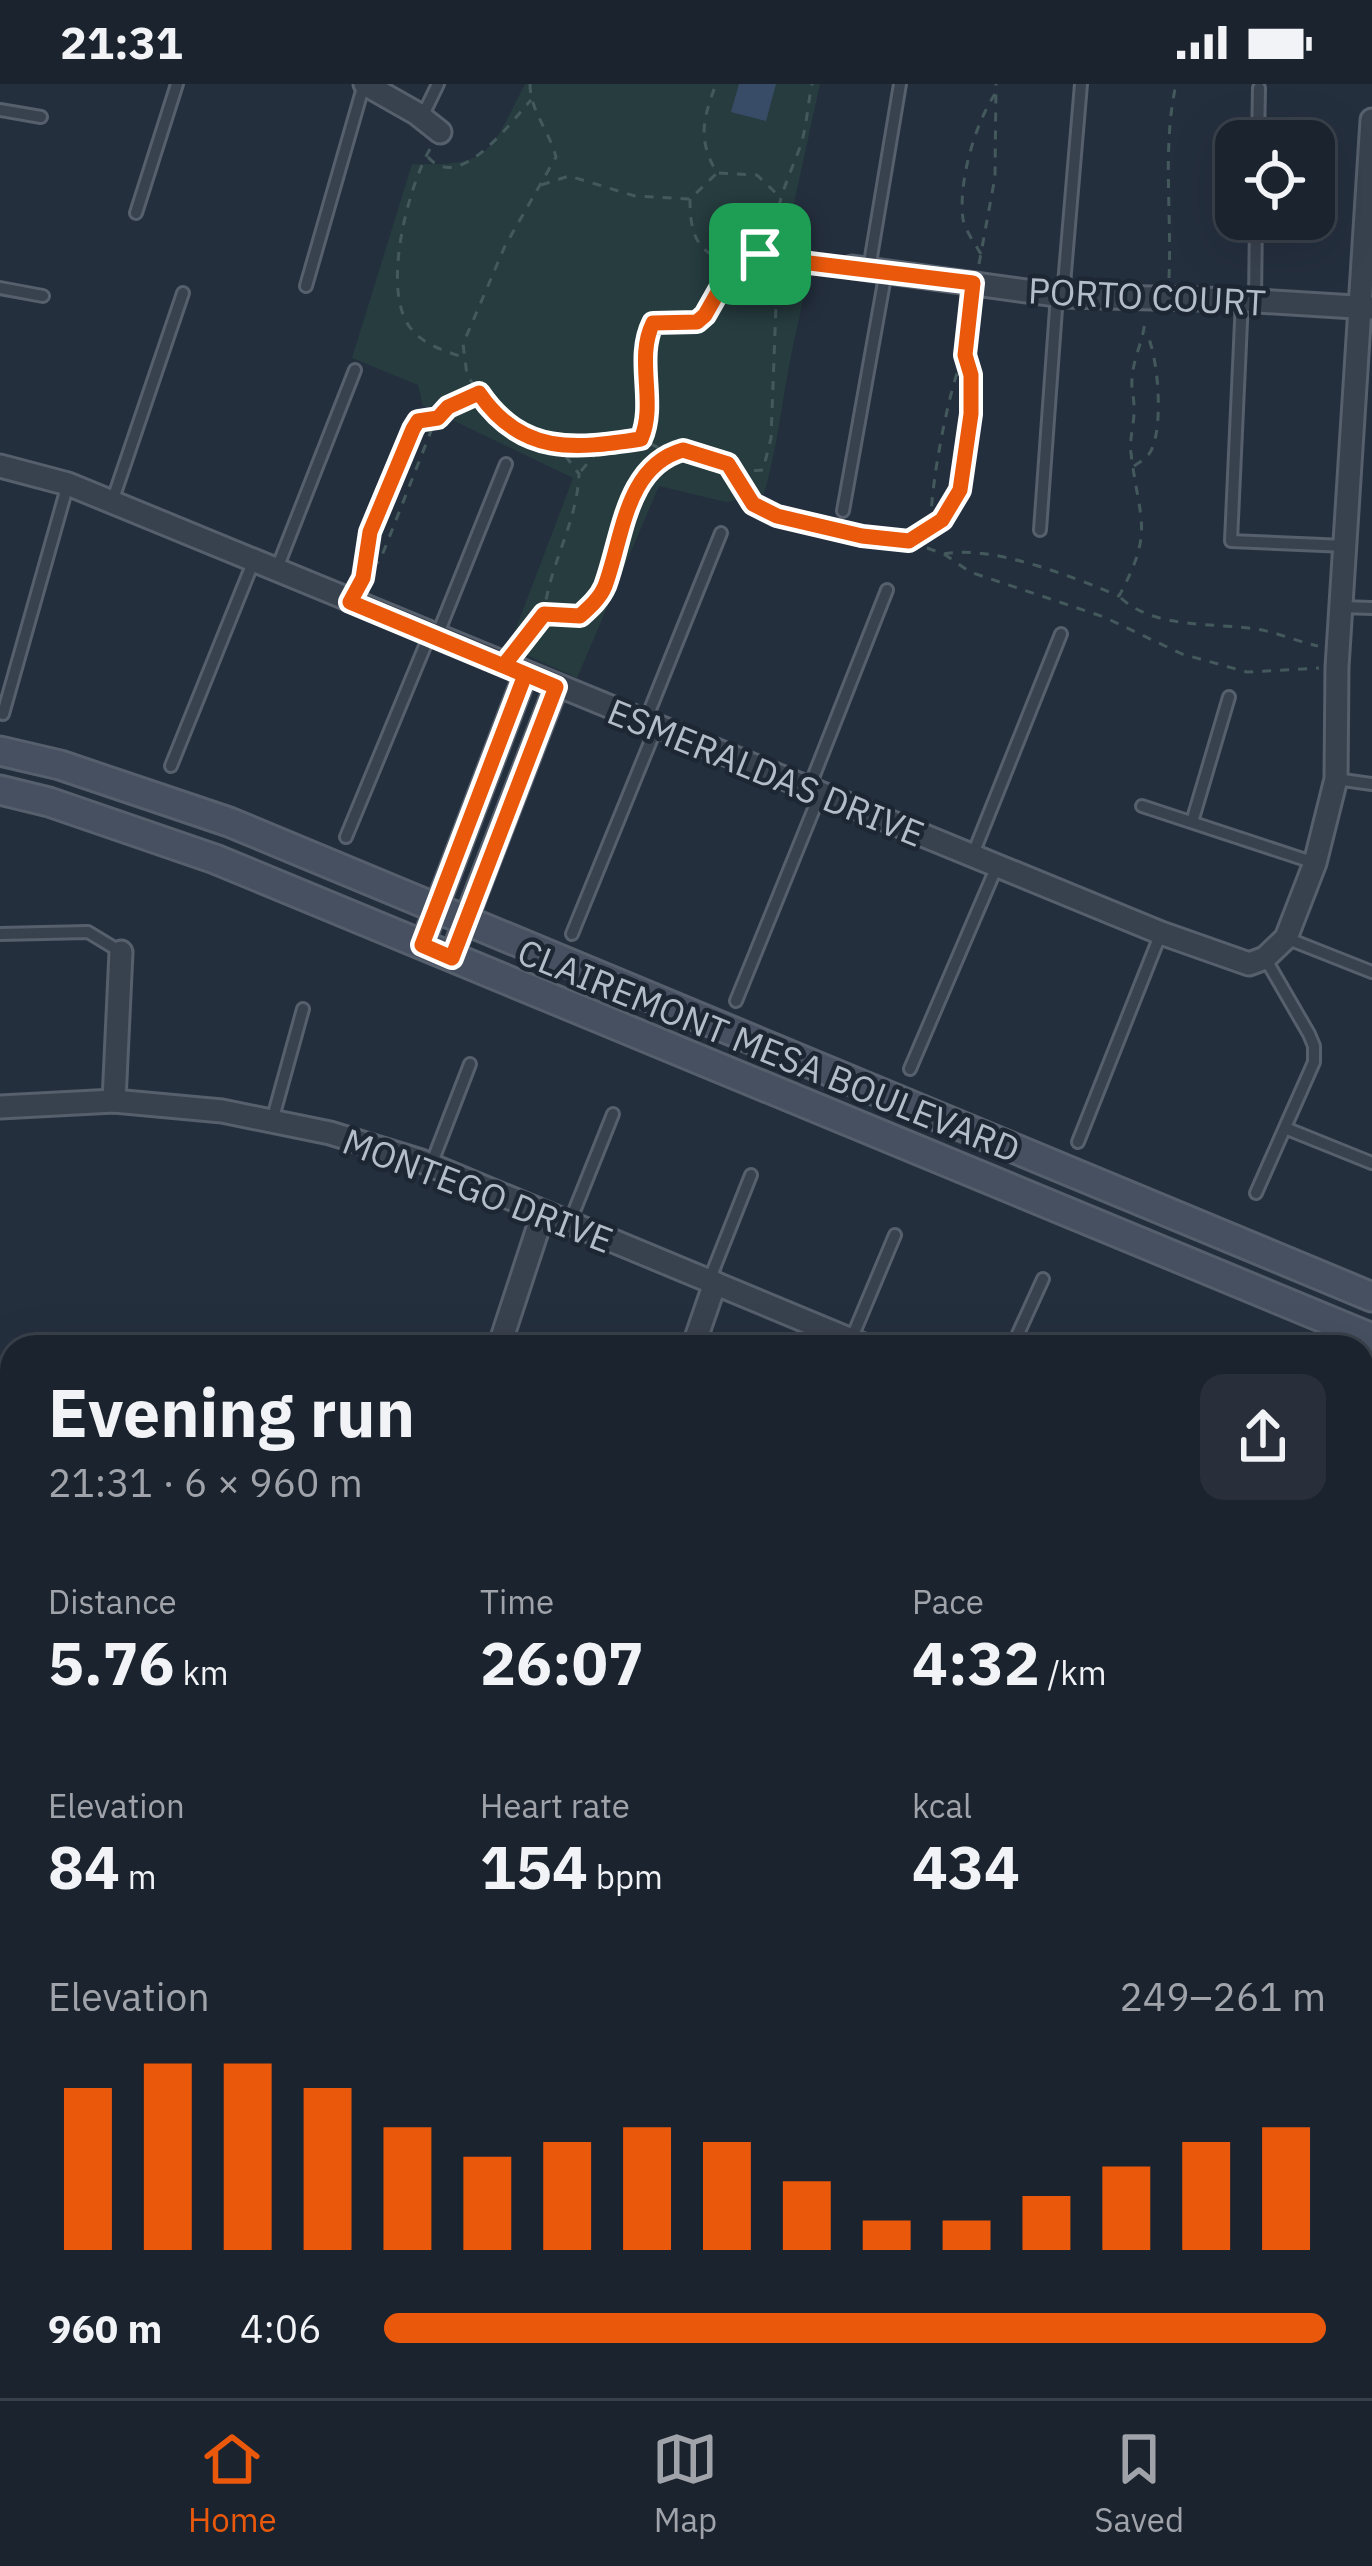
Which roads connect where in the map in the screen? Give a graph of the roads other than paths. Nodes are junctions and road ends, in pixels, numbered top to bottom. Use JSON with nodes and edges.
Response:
{"nodes":[{"id":1,"x":177,"y":84,"type":"edge"},
{"id":2,"x":365,"y":84,"type":"edge"},
{"id":3,"x":438,"y":84,"type":"edge"},
{"id":4,"x":900,"y":84,"type":"edge"},
{"id":5,"x":1081,"y":84,"type":"edge"},
{"id":6,"x":1259,"y":88,"type":"dead end"},
{"id":7,"x":0,"y":110,"type":"edge"},
{"id":8,"x":41,"y":117,"type":"dead end"},
{"id":9,"x":422,"y":117,"type":"junction"},
{"id":10,"x":1258,"y":120,"type":"edge"},
{"id":11,"x":1372,"y":120,"type":"edge"},
{"id":12,"x":440,"y":133,"type":"road end"},
{"id":13,"x":1370,"y":185,"type":"edge"},
{"id":14,"x":136,"y":213,"type":"dead end"},
{"id":15,"x":1254,"y":240,"type":"edge"},
{"id":16,"x":869,"y":269,"type":"junction"},
{"id":17,"x":306,"y":286,"type":"dead end"},
{"id":18,"x":0,"y":287,"type":"edge"},
{"id":19,"x":183,"y":293,"type":"dead end"},
{"id":20,"x":1060,"y":295,"type":"junction"},
{"id":21,"x":43,"y":296,"type":"dead end"},
{"id":22,"x":1248,"y":300,"type":"junction"},
{"id":23,"x":1367,"y":308,"type":"edge"},
{"id":24,"x":355,"y":370,"type":"dead end"},
{"id":25,"x":1363,"y":429,"type":"edge"},
{"id":26,"x":506,"y":464,"type":"dead end"},
{"id":27,"x":0,"y":466,"type":"edge"},
{"id":28,"x":68,"y":484,"type":"junction"},
{"id":29,"x":112,"y":502,"type":"junction"},
{"id":30,"x":843,"y":511,"type":"dead end"},
{"id":31,"x":1040,"y":530,"type":"dead end"},
{"id":32,"x":721,"y":533,"type":"dead end"},
{"id":33,"x":1346,"y":546,"type":"junction"},
{"id":34,"x":254,"y":560,"type":"junction"},
{"id":35,"x":276,"y":571,"type":"junction"},
{"id":36,"x":887,"y":590,"type":"dead end"},
{"id":37,"x":1341,"y":607,"type":"junction"},
{"id":38,"x":1372,"y":608,"type":"edge"},
{"id":39,"x":1061,"y":634,"type":"dead end"},
{"id":40,"x":434,"y":635,"type":"junction"},
{"id":41,"x":514,"y":670,"type":"junction"},
{"id":42,"x":556,"y":687,"type":"junction"},
{"id":43,"x":1229,"y":697,"type":"dead end"},
{"id":44,"x":3,"y":714,"type":"edge"},
{"id":45,"x":651,"y":725,"type":"junction"},
{"id":46,"x":0,"y":751,"type":"edge"},
{"id":47,"x":171,"y":766,"type":"dead end"},
{"id":48,"x":1336,"y":779,"type":"junction"},
{"id":49,"x":1372,"y":784,"type":"edge"},
{"id":50,"x":0,"y":790,"type":"edge"},
{"id":51,"x":814,"y":792,"type":"junction"},
{"id":52,"x":1142,"y":806,"type":"dead end"},
{"id":53,"x":1192,"y":822,"type":"junction"},
{"id":54,"x":346,"y":837,"type":"dead end"},
{"id":55,"x":973,"y":856,"type":"junction"},
{"id":56,"x":1315,"y":863,"type":"junction"},
{"id":57,"x":997,"y":866,"type":"junction"},
{"id":58,"x":438,"y":907,"type":"junction"},
{"id":59,"x":467,"y":920,"type":"junction"},
{"id":60,"x":1161,"y":933,"type":"junction"},
{"id":61,"x":0,"y":934,"type":"edge"},
{"id":62,"x":572,"y":934,"type":"dead end"},
{"id":63,"x":1286,"y":938,"type":"junction"},
{"id":64,"x":422,"y":945,"type":"junction"},
{"id":65,"x":121,"y":952,"type":"joint"},
{"id":66,"x":452,"y":958,"type":"junction"},
{"id":67,"x":1264,"y":958,"type":"junction"},
{"id":68,"x":1372,"y":972,"type":"edge"},
{"id":69,"x":736,"y":1001,"type":"dead end"},
{"id":70,"x":303,"y":1009,"type":"dead end"},
{"id":71,"x":470,"y":1064,"type":"dead end"},
{"id":72,"x":910,"y":1069,"type":"dead end"},
{"id":73,"x":114,"y":1101,"type":"junction"},
{"id":74,"x":0,"y":1107,"type":"edge"},
{"id":75,"x":613,"y":1114,"type":"dead end"},
{"id":76,"x":272,"y":1121,"type":"junction"},
{"id":77,"x":1285,"y":1128,"type":"junction"},
{"id":78,"x":1078,"y":1142,"type":"dead end"},
{"id":79,"x":1372,"y":1162,"type":"edge"},
{"id":80,"x":431,"y":1165,"type":"junction"},
{"id":81,"x":751,"y":1175,"type":"dead end"},
{"id":82,"x":1256,"y":1193,"type":"dead end"},
{"id":83,"x":543,"y":1213,"type":"junction"},
{"id":84,"x":569,"y":1224,"type":"junction"},
{"id":85,"x":895,"y":1235,"type":"dead end"},
{"id":86,"x":1043,"y":1279,"type":"dead end"},
{"id":87,"x":712,"y":1282,"type":"junction"},
{"id":88,"x":1372,"y":1297,"type":"edge"},
{"id":89,"x":503,"y":1335,"type":"edge"},
{"id":90,"x":697,"y":1335,"type":"edge"},
{"id":91,"x":840,"y":1335,"type":"edge"},
{"id":92,"x":862,"y":1335,"type":"edge"},
{"id":93,"x":1017,"y":1335,"type":"edge"},
{"id":94,"x":1365,"y":1335,"type":"edge"}],
"edges":[{"from":1,"to":14,"type":"lane"},
{"from":2,"to":9,"type":"street"},
{"from":2,"to":17,"type":"lane"},
{"from":3,"to":9,"type":"lane"},
{"from":4,"to":16,"type":"lane"},
{"from":5,"to":20,"type":"lane"},
{"from":6,"to":10,"type":"lane"},
{"from":7,"to":8,"type":"lane"},
{"from":9,"to":12,"type":"street"},
{"from":11,"to":13,"type":"street"},
{"from":13,"to":23,"type":"street"},
{"from":15,"to":22,"type":"lane"},
{"from":16,"to":20,"type":"street","name":"PORTO COURT"},
{"from":16,"to":30,"type":"lane"},
{"from":18,"to":21,"type":"lane"},
{"from":19,"to":29,"type":"lane"},
{"from":20,"to":22,"type":"street","name":"PORTO COURT"},
{"from":20,"to":31,"type":"lane"},
{"from":22,"to":23,"type":"street","name":"PORTO COURT"},
{"from":22,"to":33,"type":"lane"},
{"from":23,"to":25,"type":"street"},
{"from":24,"to":35,"type":"lane"},
{"from":25,"to":33,"type":"street"},
{"from":26,"to":40,"type":"lane"},
{"from":27,"to":28,"type":"street","name":"ESMERALDAS DRIVE"},
{"from":28,"to":29,"type":"street","name":"ESMERALDAS DRIVE"},
{"from":28,"to":44,"type":"lane"},
{"from":29,"to":34,"type":"street","name":"ESMERALDAS DRIVE"},
{"from":32,"to":45,"type":"lane"},
{"from":33,"to":37,"type":"street"},
{"from":34,"to":35,"type":"street","name":"ESMERALDAS DRIVE"},
{"from":34,"to":47,"type":"lane"},
{"from":35,"to":40,"type":"street","name":"ESMERALDAS DRIVE"},
{"from":36,"to":51,"type":"lane"},
{"from":37,"to":38,"type":"lane"},
{"from":37,"to":48,"type":"street"},
{"from":39,"to":55,"type":"lane"},
{"from":40,"to":41,"type":"street","name":"ESMERALDAS DRIVE"},
{"from":40,"to":54,"type":"lane"},
{"from":41,"to":42,"type":"street","name":"ESMERALDAS DRIVE"},
{"from":41,"to":58,"type":"street"},
{"from":42,"to":45,"type":"street","name":"ESMERALDAS DRIVE"},
{"from":42,"to":59,"type":"street"},
{"from":43,"to":53,"type":"lane"},
{"from":45,"to":51,"type":"street","name":"ESMERALDAS DRIVE"},
{"from":45,"to":62,"type":"lane"},
{"from":46,"to":58,"type":"main road","name":"CLAIREMONT MESA BOULEVARD"},
{"from":48,"to":49,"type":"lane"},
{"from":48,"to":56,"type":"street"},
{"from":50,"to":64,"type":"main road","name":"CLAIREMONT MESA BOULEVARD"},
{"from":51,"to":55,"type":"street","name":"ESMERALDAS DRIVE"},
{"from":51,"to":69,"type":"lane"},
{"from":52,"to":53,"type":"lane"},
{"from":53,"to":56,"type":"lane"},
{"from":55,"to":57,"type":"street","name":"ESMERALDAS DRIVE"},
{"from":56,"to":63,"type":"street"},
{"from":57,"to":60,"type":"street","name":"ESMERALDAS DRIVE"},
{"from":57,"to":72,"type":"lane"},
{"from":58,"to":59,"type":"main road","name":"CLAIREMONT MESA BOULEVARD"},
{"from":58,"to":64,"type":"street"},
{"from":59,"to":66,"type":"street"},
{"from":59,"to":88,"type":"main road","name":"CLAIREMONT MESA BOULEVARD"},
{"from":60,"to":67,"type":"street","name":"ESMERALDAS DRIVE"},
{"from":60,"to":78,"type":"lane"},
{"from":61,"to":65,"type":"lane"},
{"from":63,"to":67,"type":"street"},
{"from":63,"to":68,"type":"lane"},
{"from":64,"to":66,"type":"main road","name":"CLAIREMONT MESA BOULEVARD"},
{"from":65,"to":73,"type":"street"},
{"from":66,"to":94,"type":"main road","name":"CLAIREMONT MESA BOULEVARD"},
{"from":67,"to":77,"type":"lane"},
{"from":70,"to":76,"type":"lane"},
{"from":71,"to":80,"type":"lane"},
{"from":73,"to":74,"type":"street","name":"MONTEGO DRIVE"},
{"from":73,"to":76,"type":"street","name":"MONTEGO DRIVE"},
{"from":75,"to":84,"type":"lane"},
{"from":76,"to":80,"type":"street","name":"MONTEGO DRIVE"},
{"from":77,"to":79,"type":"lane"},
{"from":77,"to":82,"type":"lane"},
{"from":80,"to":83,"type":"street","name":"MONTEGO DRIVE"},
{"from":81,"to":87,"type":"lane"},
{"from":83,"to":84,"type":"street","name":"MONTEGO DRIVE"},
{"from":83,"to":89,"type":"street"},
{"from":84,"to":87,"type":"street","name":"MONTEGO DRIVE"},
{"from":85,"to":92,"type":"lane"},
{"from":86,"to":93,"type":"lane"},
{"from":87,"to":90,"type":"street"},
{"from":87,"to":91,"type":"street","name":"MONTEGO DRIVE"}]}
